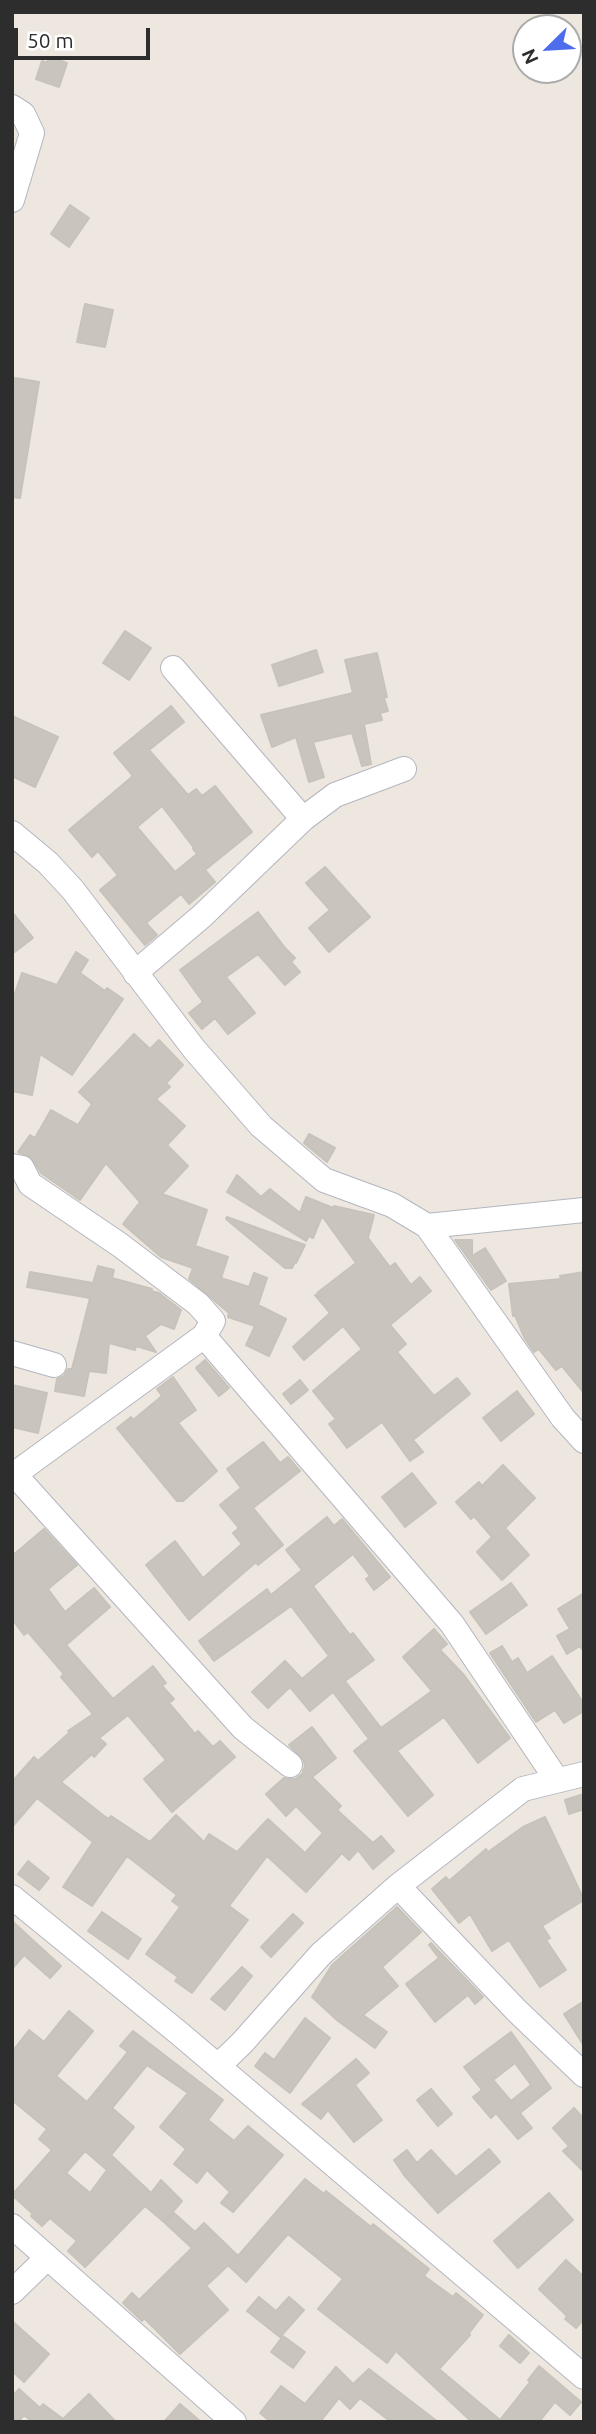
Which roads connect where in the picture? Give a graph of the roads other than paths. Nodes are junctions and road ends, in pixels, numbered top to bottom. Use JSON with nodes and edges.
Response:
{"nodes":[{"id":1,"x":12,"y":107,"type":"edge"},
{"id":2,"x":12,"y":200,"type":"edge"},
{"id":3,"x":173,"y":668,"type":"dead end"},
{"id":4,"x":404,"y":769,"type":"dead end"},
{"id":5,"x":303,"y":818,"type":"junction"},
{"id":6,"x":12,"y":833,"type":"edge"},
{"id":7,"x":135,"y":973,"type":"junction"},
{"id":8,"x":12,"y":1166,"type":"edge"},
{"id":9,"x":584,"y":1210,"type":"edge"},
{"id":10,"x":427,"y":1226,"type":"junction"},
{"id":11,"x":204,"y":1335,"type":"junction"},
{"id":12,"x":12,"y":1353,"type":"edge"},
{"id":13,"x":54,"y":1365,"type":"dead end"},
{"id":14,"x":584,"y":1441,"type":"edge"},
{"id":15,"x":14,"y":1476,"type":"edge"},
{"id":16,"x":290,"y":1765,"type":"dead end"},
{"id":17,"x":584,"y":1774,"type":"edge"},
{"id":18,"x":557,"y":1780,"type":"junction"},
{"id":19,"x":398,"y":1886,"type":"junction"},
{"id":20,"x":12,"y":1897,"type":"edge"},
{"id":21,"x":218,"y":2066,"type":"junction"},
{"id":22,"x":584,"y":2075,"type":"edge"},
{"id":23,"x":12,"y":2226,"type":"edge"},
{"id":24,"x":47,"y":2258,"type":"junction"},
{"id":25,"x":12,"y":2292,"type":"edge"},
{"id":26,"x":584,"y":2377,"type":"edge"},
{"id":27,"x":234,"y":2422,"type":"edge"}],
"edges":[{"from":1,"to":2,"type":"street"},
{"from":3,"to":5,"type":"street"},
{"from":4,"to":5,"type":"street"},
{"from":5,"to":7,"type":"street"},
{"from":6,"to":7,"type":"street"},
{"from":7,"to":10,"type":"street"},
{"from":8,"to":11,"type":"street"},
{"from":9,"to":10,"type":"street"},
{"from":10,"to":14,"type":"street"},
{"from":11,"to":15,"type":"street"},
{"from":11,"to":18,"type":"street"},
{"from":12,"to":13,"type":"street"},
{"from":15,"to":16,"type":"street"},
{"from":17,"to":18,"type":"street"},
{"from":18,"to":19,"type":"street"},
{"from":19,"to":21,"type":"street"},
{"from":19,"to":22,"type":"street"},
{"from":20,"to":21,"type":"street"},
{"from":21,"to":26,"type":"street"},
{"from":23,"to":24,"type":"street"},
{"from":24,"to":25,"type":"street"},
{"from":24,"to":27,"type":"street"}]}
